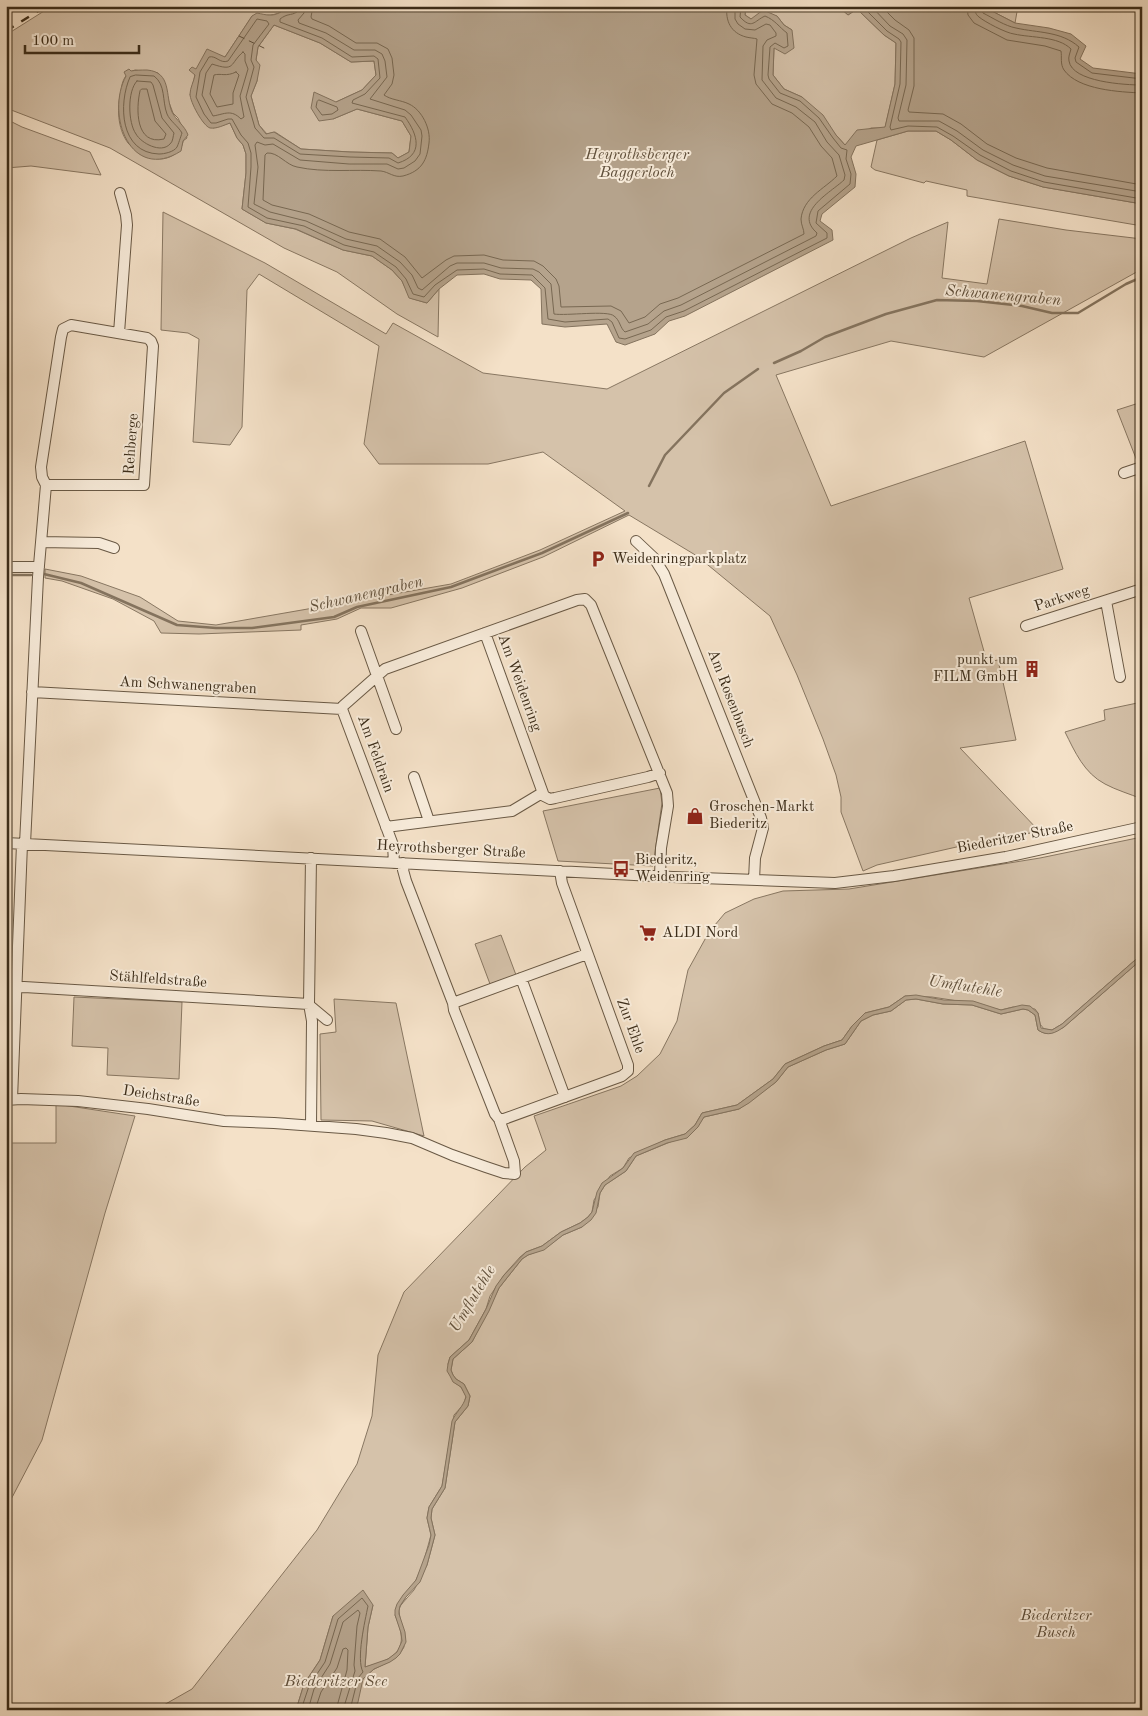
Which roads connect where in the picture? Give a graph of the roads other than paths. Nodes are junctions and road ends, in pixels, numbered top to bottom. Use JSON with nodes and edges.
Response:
{"nodes":[{"id":1,"x":120,"y":193,"type":"dead end"},
{"id":2,"x":119,"y":333,"type":"junction"},
{"id":3,"x":1142,"y":467,"type":"edge"},
{"id":4,"x":1124,"y":473,"type":"dead end"},
{"id":5,"x":46,"y":484,"type":"junction"},
{"id":6,"x":636,"y":541,"type":"dead end"},
{"id":7,"x":41,"y":542,"type":"junction"},
{"id":8,"x":114,"y":548,"type":"dead end"},
{"id":9,"x":6,"y":567,"type":"edge"},
{"id":10,"x":38,"y":572,"type":"junction"},
{"id":11,"x":1142,"y":589,"type":"edge"},
{"id":12,"x":1106,"y":601,"type":"junction"},
{"id":13,"x":1026,"y":626,"type":"dead end"},
{"id":14,"x":361,"y":631,"type":"dead end"},
{"id":15,"x":485,"y":633,"type":"junction"},
{"id":16,"x":377,"y":675,"type":"junction"},
{"id":17,"x":1120,"y":677,"type":"dead end"},
{"id":18,"x":32,"y":692,"type":"junction"},
{"id":19,"x":342,"y":709,"type":"junction"},
{"id":20,"x":396,"y":729,"type":"dead end"},
{"id":21,"x":660,"y":773,"type":"junction"},
{"id":22,"x":414,"y":777,"type":"dead end"},
{"id":23,"x":542,"y":793,"type":"junction"},
{"id":24,"x":429,"y":821,"type":"junction"},
{"id":25,"x":386,"y":827,"type":"junction"},
{"id":26,"x":1142,"y":827,"type":"edge"},
{"id":27,"x":6,"y":843,"type":"edge"},
{"id":28,"x":24,"y":844,"type":"junction"},
{"id":29,"x":311,"y":858,"type":"junction"},
{"id":30,"x":399,"y":863,"type":"junction"},
{"id":31,"x":560,"y":871,"type":"junction"},
{"id":32,"x":660,"y":876,"type":"junction"},
{"id":33,"x":894,"y":876,"type":"joint"},
{"id":34,"x":754,"y":880,"type":"junction"},
{"id":35,"x":587,"y":954,"type":"junction"},
{"id":36,"x":520,"y":978,"type":"junction"},
{"id":37,"x":11,"y":988,"type":"edge"},
{"id":38,"x":453,"y":1003,"type":"junction"},
{"id":39,"x":309,"y":1004,"type":"junction"},
{"id":40,"x":326,"y":1020,"type":"dead end"},
{"id":41,"x":564,"y":1097,"type":"junction"},
{"id":42,"x":9,"y":1100,"type":"edge"},
{"id":43,"x":499,"y":1119,"type":"junction"},
{"id":44,"x":311,"y":1125,"type":"junction"}],
"edges":[{"from":1,"to":2,"type":"street"},
{"from":2,"to":5,"type":"street","name":"Rehberge"},
{"from":2,"to":5,"type":"street","name":"Rehberge"},
{"from":3,"to":4,"type":"street"},
{"from":5,"to":7,"type":"street","name":"Rehberge"},
{"from":6,"to":34,"type":"street","name":"Am Rosenbusch"},
{"from":7,"to":8,"type":"street"},
{"from":7,"to":10,"type":"street","name":"Rehberge"},
{"from":9,"to":10,"type":"street"},
{"from":10,"to":18,"type":"street","name":"Rehberge"},
{"from":11,"to":12,"type":"street","name":"Parkweg"},
{"from":12,"to":13,"type":"street","name":"Parkweg"},
{"from":12,"to":17,"type":"street","name":"Parkweg"},
{"from":14,"to":16,"type":"street","name":"Am Feldrain"},
{"from":15,"to":16,"type":"street","name":"Am Feldrain"},
{"from":15,"to":21,"type":"street","name":"Am Weidenring"},
{"from":15,"to":23,"type":"street","name":"Am Weidenring"},
{"from":16,"to":19,"type":"street","name":"Am Feldrain"},
{"from":16,"to":20,"type":"street","name":"Am Feldrain"},
{"from":18,"to":19,"type":"street","name":"Am Schwanengraben"},
{"from":18,"to":28,"type":"street","name":"Rehberge"},
{"from":19,"to":25,"type":"street","name":"Am Feldrain"},
{"from":21,"to":23,"type":"street"},
{"from":21,"to":32,"type":"street","name":"Am Weidenring"},
{"from":22,"to":24,"type":"street","name":"Am Feldrain"},
{"from":23,"to":24,"type":"street"},
{"from":24,"to":25,"type":"street"},
{"from":25,"to":30,"type":"street","name":"Am Feldrain"},
{"from":26,"to":33,"type":"street","name":"Biederitzer Straße"},
{"from":27,"to":28,"type":"street","name":"Heyrothsberger Straße"},
{"from":28,"to":29,"type":"street","name":"Heyrothsberger Straße"},
{"from":28,"to":37,"type":"street","name":"Rehberge"},
{"from":29,"to":30,"type":"street","name":"Heyrothsberger Straße"},
{"from":29,"to":39,"type":"street"},
{"from":30,"to":31,"type":"street","name":"Heyrothsberger Straße"},
{"from":30,"to":38,"type":"street"},
{"from":31,"to":32,"type":"street","name":"Heyrothsberger Straße"},
{"from":31,"to":35,"type":"street","name":"Zur Ehle"},
{"from":32,"to":34,"type":"street","name":"Heyrothsberger Straße"},
{"from":33,"to":34,"type":"street","name":"Heyrothsberger Straße"},
{"from":35,"to":36,"type":"street"},
{"from":35,"to":41,"type":"street","name":"Zur Ehle"},
{"from":36,"to":38,"type":"street"},
{"from":36,"to":41,"type":"street"},
{"from":37,"to":39,"type":"street","name":"Stählfeldstraße"},
{"from":37,"to":42,"type":"street","name":"Rehberge"},
{"from":38,"to":43,"type":"street"},
{"from":39,"to":40,"type":"street"},
{"from":39,"to":44,"type":"street"},
{"from":41,"to":43,"type":"street","name":"Zur Ehle"},
{"from":42,"to":44,"type":"street","name":"Deichstraße"},
{"from":43,"to":44,"type":"street","name":"Deichstraße"}]}
